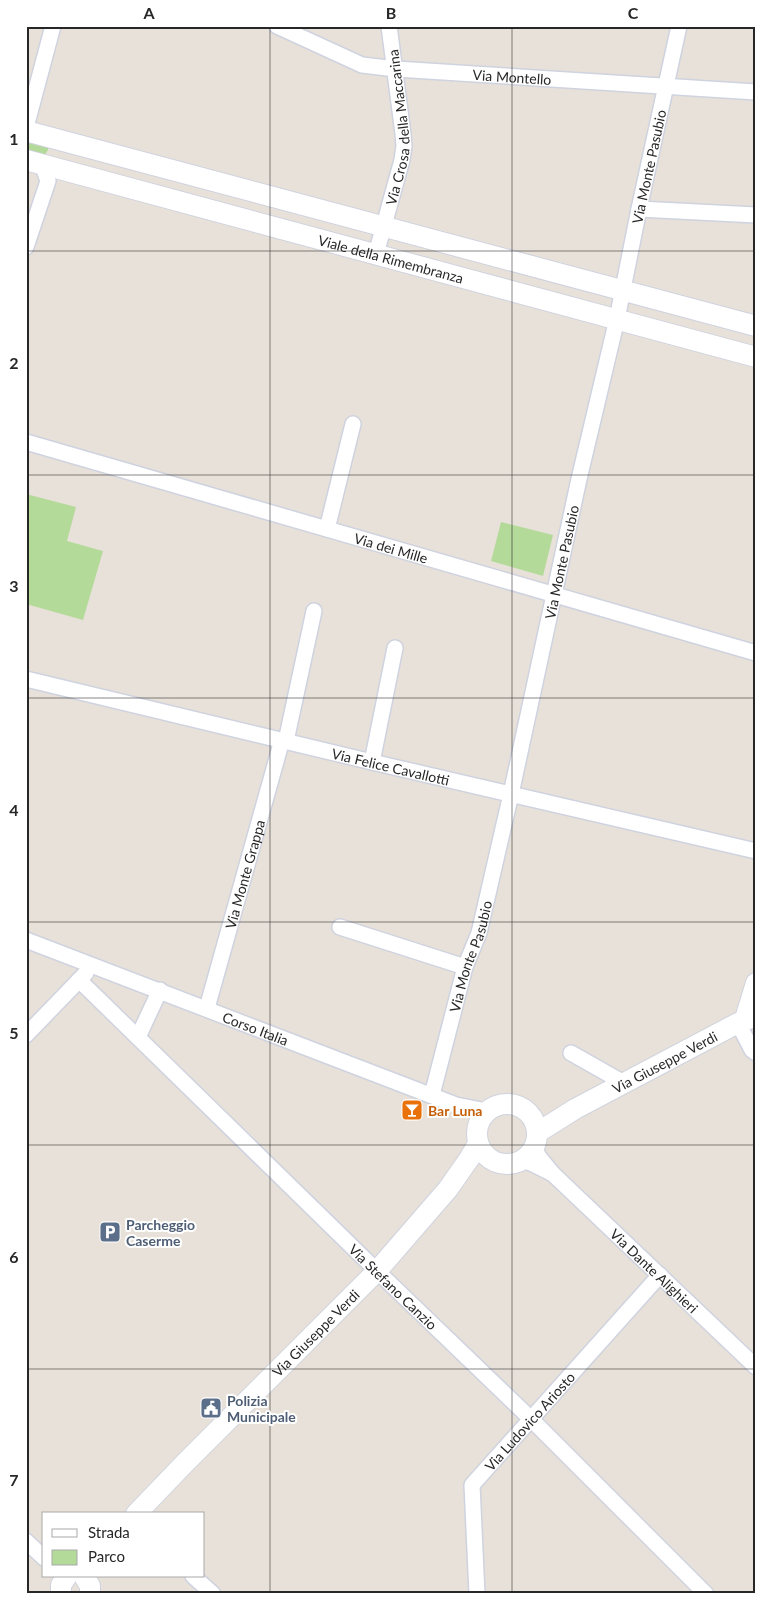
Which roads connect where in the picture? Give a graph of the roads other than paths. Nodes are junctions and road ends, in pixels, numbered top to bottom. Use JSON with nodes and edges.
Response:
{"nodes":[{"id":1,"x":53,"y":26,"type":"edge"},
{"id":2,"x":277,"y":26,"type":"edge"},
{"id":3,"x":389,"y":26,"type":"edge"},
{"id":4,"x":679,"y":26,"type":"edge"},
{"id":5,"x":396,"y":69,"type":"junction"},
{"id":6,"x":666,"y":88,"type":"junction"},
{"id":7,"x":756,"y":92,"type":"edge"},
{"id":8,"x":26,"y":127,"type":"edge"},
{"id":9,"x":26,"y":131,"type":"edge"},
{"id":10,"x":60,"y":140,"type":"junction"},
{"id":11,"x":39,"y":163,"type":"edge"},
{"id":12,"x":639,"y":209,"type":"junction"},
{"id":13,"x":756,"y":214,"type":"edge"},
{"id":14,"x":384,"y":227,"type":"junction"},
{"id":15,"x":26,"y":247,"type":"edge"},
{"id":16,"x":376,"y":254,"type":"junction"},
{"id":17,"x":623,"y":291,"type":"junction"},
{"id":18,"x":617,"y":319,"type":"junction"},
{"id":19,"x":756,"y":326,"type":"edge"},
{"id":20,"x":756,"y":356,"type":"edge"},
{"id":21,"x":353,"y":424,"type":"dead end"},
{"id":22,"x":26,"y":442,"type":"edge"},
{"id":23,"x":326,"y":529,"type":"junction"},
{"id":24,"x":554,"y":595,"type":"junction"},
{"id":25,"x":314,"y":611,"type":"dead end"},
{"id":26,"x":395,"y":648,"type":"dead end"},
{"id":27,"x":756,"y":653,"type":"edge"},
{"id":28,"x":26,"y":679,"type":"edge"},
{"id":29,"x":284,"y":741,"type":"junction"},
{"id":30,"x":372,"y":762,"type":"junction"},
{"id":31,"x":512,"y":794,"type":"junction"},
{"id":32,"x":756,"y":851,"type":"edge"},
{"id":33,"x":340,"y":927,"type":"dead end"},
{"id":34,"x":26,"y":940,"type":"edge"},
{"id":35,"x":93,"y":966,"type":"junction"},
{"id":36,"x":465,"y":967,"type":"junction"},
{"id":37,"x":80,"y":980,"type":"junction"},
{"id":38,"x":756,"y":983,"type":"edge"},
{"id":39,"x":160,"y":990,"type":"junction"},
{"id":40,"x":207,"y":1008,"type":"junction"},
{"id":41,"x":746,"y":1019,"type":"edge"},
{"id":42,"x":26,"y":1035,"type":"edge"},
{"id":43,"x":138,"y":1037,"type":"junction"},
{"id":44,"x":571,"y":1053,"type":"dead end"},
{"id":45,"x":756,"y":1053,"type":"edge"},
{"id":46,"x":624,"y":1083,"type":"junction"},
{"id":47,"x":432,"y":1095,"type":"junction"},
{"id":48,"x":575,"y":1109,"type":"junction"},
{"id":49,"x":487,"y":1111,"type":"junction"},
{"id":50,"x":527,"y":1112,"type":"junction"},
{"id":51,"x":478,"y":1144,"type":"junction"},
{"id":52,"x":531,"y":1147,"type":"junction"},
{"id":53,"x":496,"y":1162,"type":"junction"},
{"id":54,"x":448,"y":1189,"type":"junction"},
{"id":55,"x":377,"y":1271,"type":"junction"},
{"id":56,"x":660,"y":1276,"type":"junction"},
{"id":57,"x":756,"y":1367,"type":"edge"},
{"id":58,"x":531,"y":1418,"type":"junction"},
{"id":59,"x":138,"y":1512,"type":"edge"},
{"id":60,"x":26,"y":1541,"type":"edge"},
{"id":61,"x":42,"y":1556,"type":"edge"},
{"id":62,"x":195,"y":1578,"type":"edge"},
{"id":63,"x":213,"y":1594,"type":"edge"},
{"id":64,"x":477,"y":1594,"type":"edge"},
{"id":65,"x":706,"y":1594,"type":"edge"}],
"edges":[{"from":1,"to":8,"type":"street"},
{"from":2,"to":5,"type":"street","name":"Via Montello"},
{"from":3,"to":5,"type":"street","name":"Via Crosa della Maccarina"},
{"from":4,"to":6,"type":"street","name":"Via Monte Pasubio"},
{"from":5,"to":6,"type":"street","name":"Via Montello"},
{"from":5,"to":14,"type":"street","name":"Via Crosa della Maccarina"},
{"from":6,"to":7,"type":"street","name":"Via Montello"},
{"from":6,"to":12,"type":"street","name":"Via Monte Pasubio"},
{"from":9,"to":10,"type":"street","name":"Viale della Rimembranza"},
{"from":10,"to":11,"type":"street"},
{"from":10,"to":14,"type":"street","name":"Viale della Rimembranza"},
{"from":11,"to":15,"type":"street"},
{"from":11,"to":16,"type":"street","name":"Viale della Rimembranza"},
{"from":12,"to":13,"type":"street"},
{"from":12,"to":17,"type":"street","name":"Via Monte Pasubio"},
{"from":14,"to":16,"type":"street","name":"Via Crosa della Maccarina"},
{"from":14,"to":17,"type":"street","name":"Viale della Rimembranza"},
{"from":16,"to":18,"type":"street","name":"Viale della Rimembranza"},
{"from":17,"to":18,"type":"street","name":"Via Monte Pasubio"},
{"from":17,"to":19,"type":"street","name":"Viale della Rimembranza"},
{"from":18,"to":20,"type":"street","name":"Viale della Rimembranza"},
{"from":18,"to":24,"type":"street","name":"Via Monte Pasubio"},
{"from":21,"to":23,"type":"street"},
{"from":22,"to":23,"type":"street","name":"Via dei Mille"},
{"from":23,"to":24,"type":"street","name":"Via dei Mille"},
{"from":24,"to":27,"type":"street","name":"Via dei Mille"},
{"from":24,"to":31,"type":"street","name":"Via Monte Pasubio"},
{"from":25,"to":29,"type":"street","name":"Via Monte Grappa"},
{"from":26,"to":30,"type":"street"},
{"from":28,"to":29,"type":"street","name":"Via Felice Cavallotti"},
{"from":29,"to":30,"type":"street","name":"Via Felice Cavallotti"},
{"from":29,"to":40,"type":"street","name":"Via Monte Grappa"},
{"from":30,"to":31,"type":"street","name":"Via Felice Cavallotti"},
{"from":31,"to":32,"type":"street","name":"Via Felice Cavallotti"},
{"from":31,"to":36,"type":"street","name":"Via Monte Pasubio"},
{"from":33,"to":36,"type":"street"},
{"from":34,"to":35,"type":"street","name":"Corso Italia"},
{"from":35,"to":37,"type":"street"},
{"from":35,"to":39,"type":"street","name":"Corso Italia"},
{"from":36,"to":47,"type":"street","name":"Via Monte Pasubio"},
{"from":37,"to":42,"type":"street"},
{"from":37,"to":43,"type":"street","name":"Via Stefano Canzio"},
{"from":38,"to":41,"type":"street"},
{"from":39,"to":40,"type":"street","name":"Corso Italia"},
{"from":39,"to":43,"type":"street"},
{"from":40,"to":47,"type":"street","name":"Corso Italia"},
{"from":41,"to":45,"type":"street"},
{"from":41,"to":46,"type":"street","name":"Via Giuseppe Verdi"},
{"from":43,"to":55,"type":"street","name":"Via Stefano Canzio"},
{"from":44,"to":46,"type":"street"},
{"from":46,"to":48,"type":"street","name":"Via Giuseppe Verdi"},
{"from":47,"to":49,"type":"street","name":"Corso Italia"},
{"from":48,"to":50,"type":"street","name":"Via Giuseppe Verdi"},
{"from":48,"to":52,"type":"street","name":"Via Giuseppe Verdi"},
{"from":49,"to":50,"type":"street"},
{"from":49,"to":51,"type":"street"},
{"from":50,"to":52,"type":"street"},
{"from":51,"to":53,"type":"street"},
{"from":51,"to":54,"type":"street","name":"Via Giuseppe Verdi"},
{"from":52,"to":53,"type":"street"},
{"from":52,"to":56,"type":"street","name":"Via Dante Alighieri"},
{"from":53,"to":54,"type":"street","name":"Via Giuseppe Verdi"},
{"from":54,"to":55,"type":"street","name":"Via Giuseppe Verdi"},
{"from":55,"to":58,"type":"street","name":"Via Stefano Canzio"},
{"from":55,"to":59,"type":"street","name":"Via Giuseppe Verdi"},
{"from":56,"to":57,"type":"street","name":"Via Dante Alighieri"},
{"from":56,"to":58,"type":"street","name":"Via Ludovico Ariosto"},
{"from":58,"to":64,"type":"street","name":"Via Ludovico Ariosto"},
{"from":58,"to":65,"type":"street","name":"Via Stefano Canzio"},
{"from":60,"to":61,"type":"street"},
{"from":62,"to":63,"type":"street"}]}
